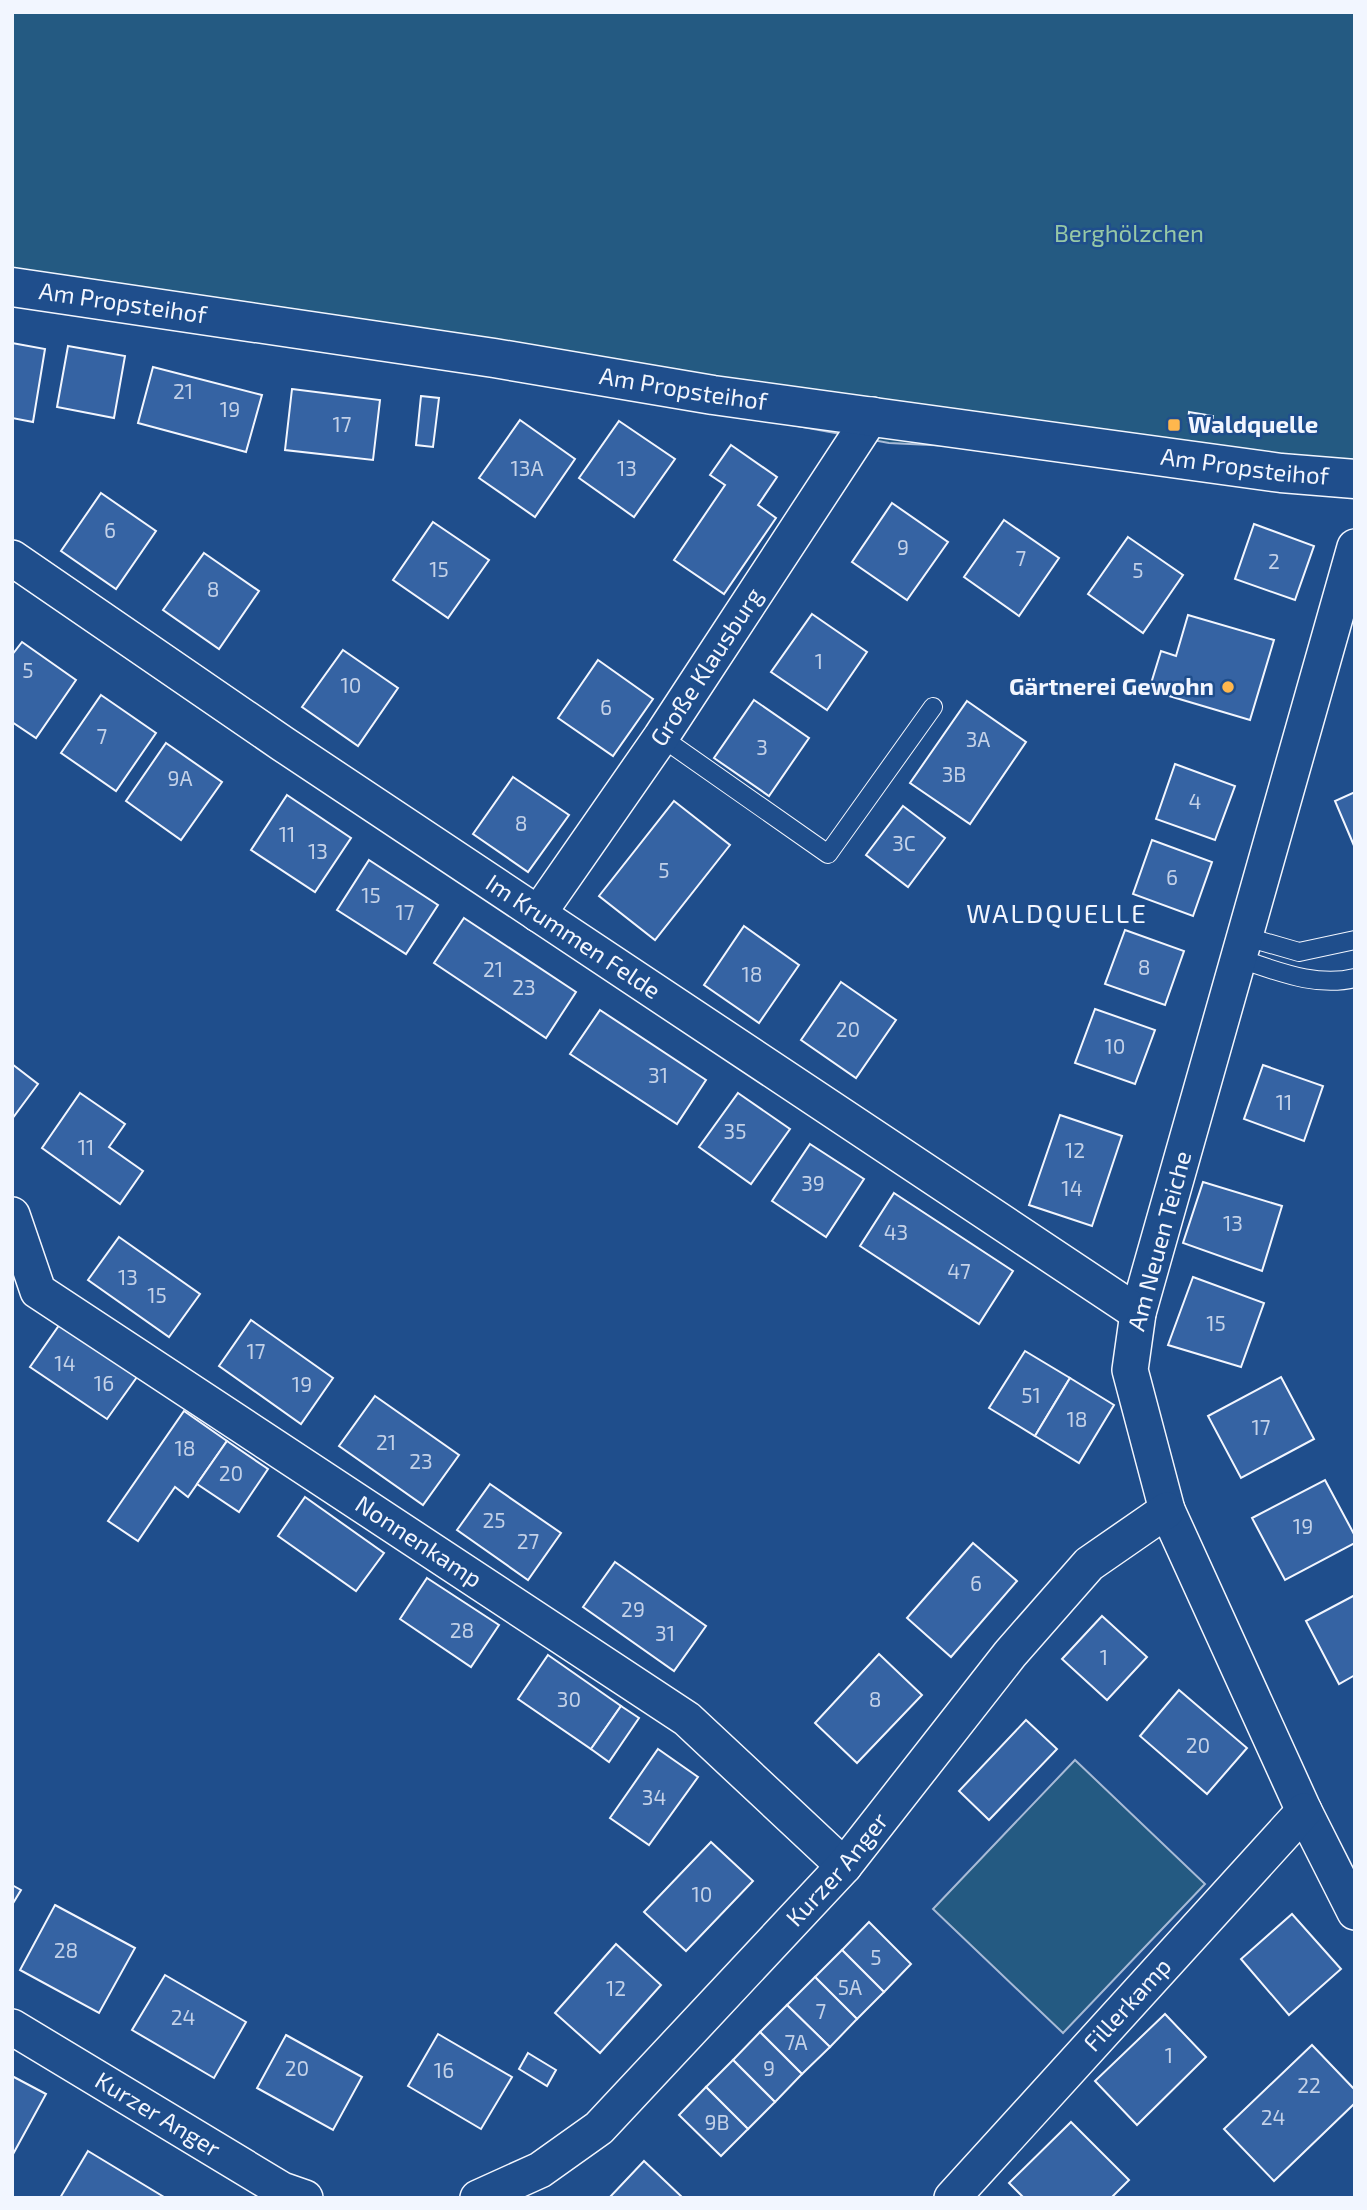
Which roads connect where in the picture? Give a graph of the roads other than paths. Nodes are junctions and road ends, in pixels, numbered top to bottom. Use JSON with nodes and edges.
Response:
{"nodes":[{"id":1,"x":12,"y":287,"type":"edge"},
{"id":2,"x":872,"y":415,"type":"junction"},
{"id":3,"x":1355,"y":479,"type":"edge"},
{"id":4,"x":1355,"y":547,"type":"edge"},
{"id":5,"x":12,"y":558,"type":"edge"},
{"id":6,"x":933,"y":707,"type":"dead end"},
{"id":7,"x":661,"y":737,"type":"junction"},
{"id":8,"x":538,"y":914,"type":"junction"},
{"id":9,"x":1355,"y":940,"type":"edge"},
{"id":10,"x":1240,"y":947,"type":"junction"},
{"id":11,"x":1355,"y":978,"type":"edge"},
{"id":12,"x":12,"y":1215,"type":"edge"},
{"id":13,"x":1138,"y":1313,"type":"junction"},
{"id":14,"x":1167,"y":1510,"type":"junction"},
{"id":15,"x":1304,"y":1811,"type":"junction"},
{"id":16,"x":844,"y":1866,"type":"junction"},
{"id":17,"x":1355,"y":1912,"type":"edge"},
{"id":18,"x":12,"y":2027,"type":"edge"},
{"id":19,"x":304,"y":2198,"type":"edge"},
{"id":20,"x":478,"y":2198,"type":"edge"},
{"id":21,"x":952,"y":2198,"type":"edge"}],
"edges":[{"from":1,"to":2,"type":"street","name":"Am Propsteihof"},
{"from":2,"to":3,"type":"street","name":"Am Propsteihof"},
{"from":2,"to":7,"type":"street","name":"Große Klausburg"},
{"from":4,"to":10,"type":"street","name":"Am Neuen Teiche"},
{"from":5,"to":8,"type":"street","name":"Im Krummen Felde"},
{"from":6,"to":7,"type":"lane"},
{"from":7,"to":8,"type":"street","name":"Große Klausburg"},
{"from":8,"to":13,"type":"street","name":"Im Krummen Felde"},
{"from":9,"to":10,"type":"lane"},
{"from":10,"to":11,"type":"lane"},
{"from":10,"to":13,"type":"street","name":"Am Neuen Teiche"},
{"from":12,"to":16,"type":"street","name":"Nonnenkamp"},
{"from":13,"to":14,"type":"street","name":"Am Neuen Teiche"},
{"from":14,"to":15,"type":"street","name":"Am Neuen Teiche"},
{"from":14,"to":16,"type":"street","name":"Kurzer Anger"},
{"from":15,"to":17,"type":"street","name":"Am Neuen Teiche"},
{"from":15,"to":21,"type":"street","name":"Fillerkamp"},
{"from":16,"to":20,"type":"street","name":"Kurzer Anger"},
{"from":18,"to":19,"type":"street","name":"Kurzer Anger"}]}
